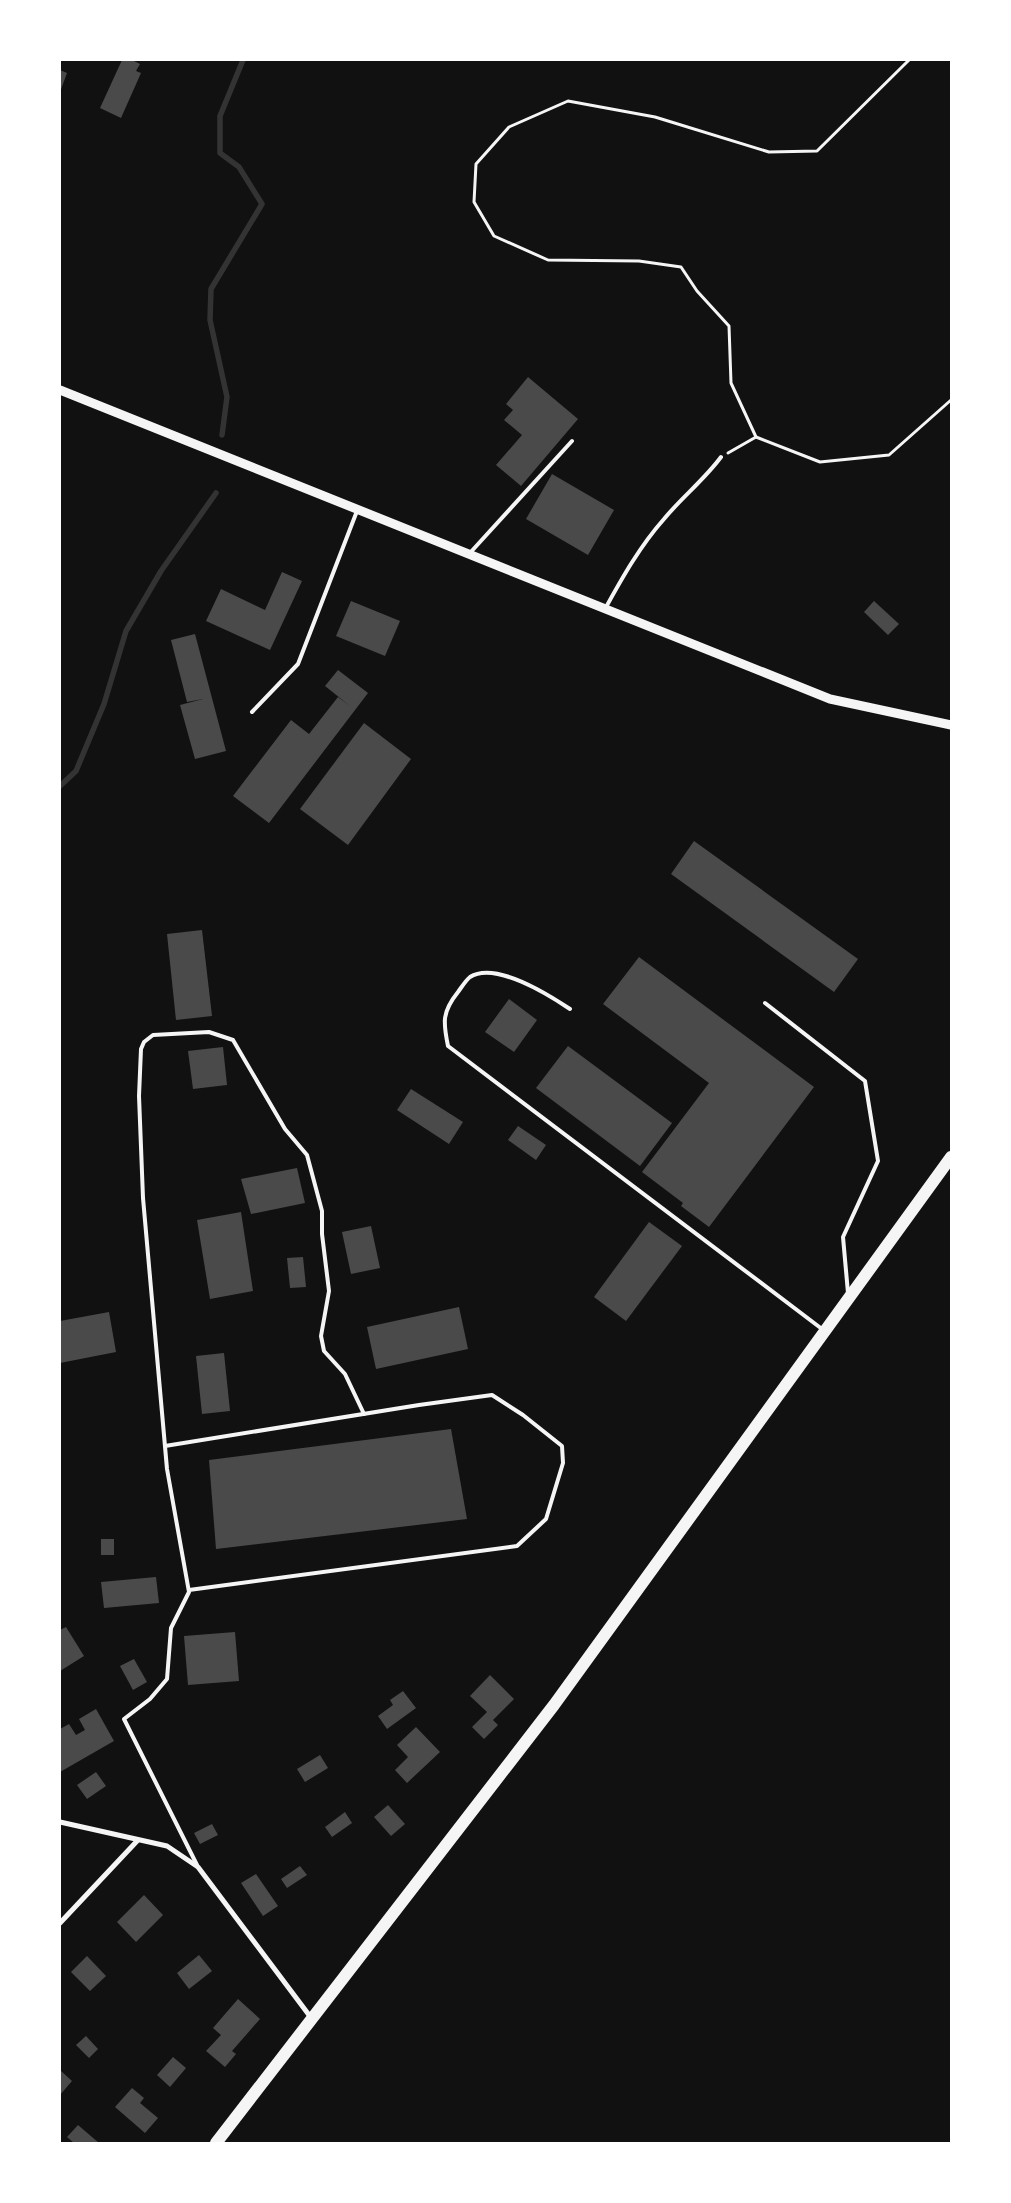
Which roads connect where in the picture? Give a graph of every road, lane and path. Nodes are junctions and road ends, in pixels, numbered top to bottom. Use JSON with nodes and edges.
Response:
{"nodes":[{"id":1,"x":909,"y":60,"type":"edge"},
{"id":2,"x":60,"y":390,"type":"edge"},
{"id":3,"x":951,"y":400,"type":"edge"},
{"id":4,"x":756,"y":437,"type":"junction"},
{"id":5,"x":572,"y":441,"type":"dead end"},
{"id":6,"x":721,"y":457,"type":"joint"},
{"id":7,"x":358,"y":510,"type":"junction"},
{"id":8,"x":469,"y":554,"type":"junction"},
{"id":9,"x":605,"y":608,"type":"junction"},
{"id":10,"x":252,"y":712,"type":"dead end"},
{"id":11,"x":951,"y":725,"type":"edge"},
{"id":12,"x":765,"y":1003,"type":"dead end"},
{"id":13,"x":570,"y":1009,"type":"dead end"},
{"id":14,"x":951,"y":1157,"type":"edge"},
{"id":15,"x":848,"y":1299,"type":"junction"},
{"id":16,"x":824,"y":1330,"type":"junction"},
{"id":17,"x":364,"y":1414,"type":"junction"},
{"id":18,"x":165,"y":1446,"type":"junction"},
{"id":19,"x":189,"y":1590,"type":"junction"},
{"id":20,"x":60,"y":1822,"type":"edge"},
{"id":21,"x":138,"y":1840,"type":"junction"},
{"id":22,"x":198,"y":1867,"type":"junction"},
{"id":23,"x":60,"y":1923,"type":"edge"},
{"id":24,"x":312,"y":2020,"type":"junction"},
{"id":25,"x":216,"y":2143,"type":"edge"}],
"edges":[{"from":1,"to":4,"type":"path"},
{"from":2,"to":7,"type":"street"},
{"from":3,"to":4,"type":"path"},
{"from":4,"to":6,"type":"path"},
{"from":5,"to":8,"type":"lane"},
{"from":6,"to":9,"type":"lane"},
{"from":7,"to":8,"type":"street"},
{"from":7,"to":10,"type":"lane"},
{"from":8,"to":9,"type":"street"},
{"from":9,"to":11,"type":"street"},
{"from":12,"to":15,"type":"lane"},
{"from":13,"to":16,"type":"lane"},
{"from":14,"to":15,"type":"main road"},
{"from":15,"to":16,"type":"main road"},
{"from":16,"to":24,"type":"main road"},
{"from":17,"to":18,"type":"lane"},
{"from":17,"to":18,"type":"lane"},
{"from":17,"to":19,"type":"lane"},
{"from":18,"to":19,"type":"lane"},
{"from":19,"to":22,"type":"lane"},
{"from":20,"to":21,"type":"street"},
{"from":21,"to":22,"type":"street"},
{"from":21,"to":23,"type":"street"},
{"from":22,"to":24,"type":"street"},
{"from":24,"to":25,"type":"main road"}]}
